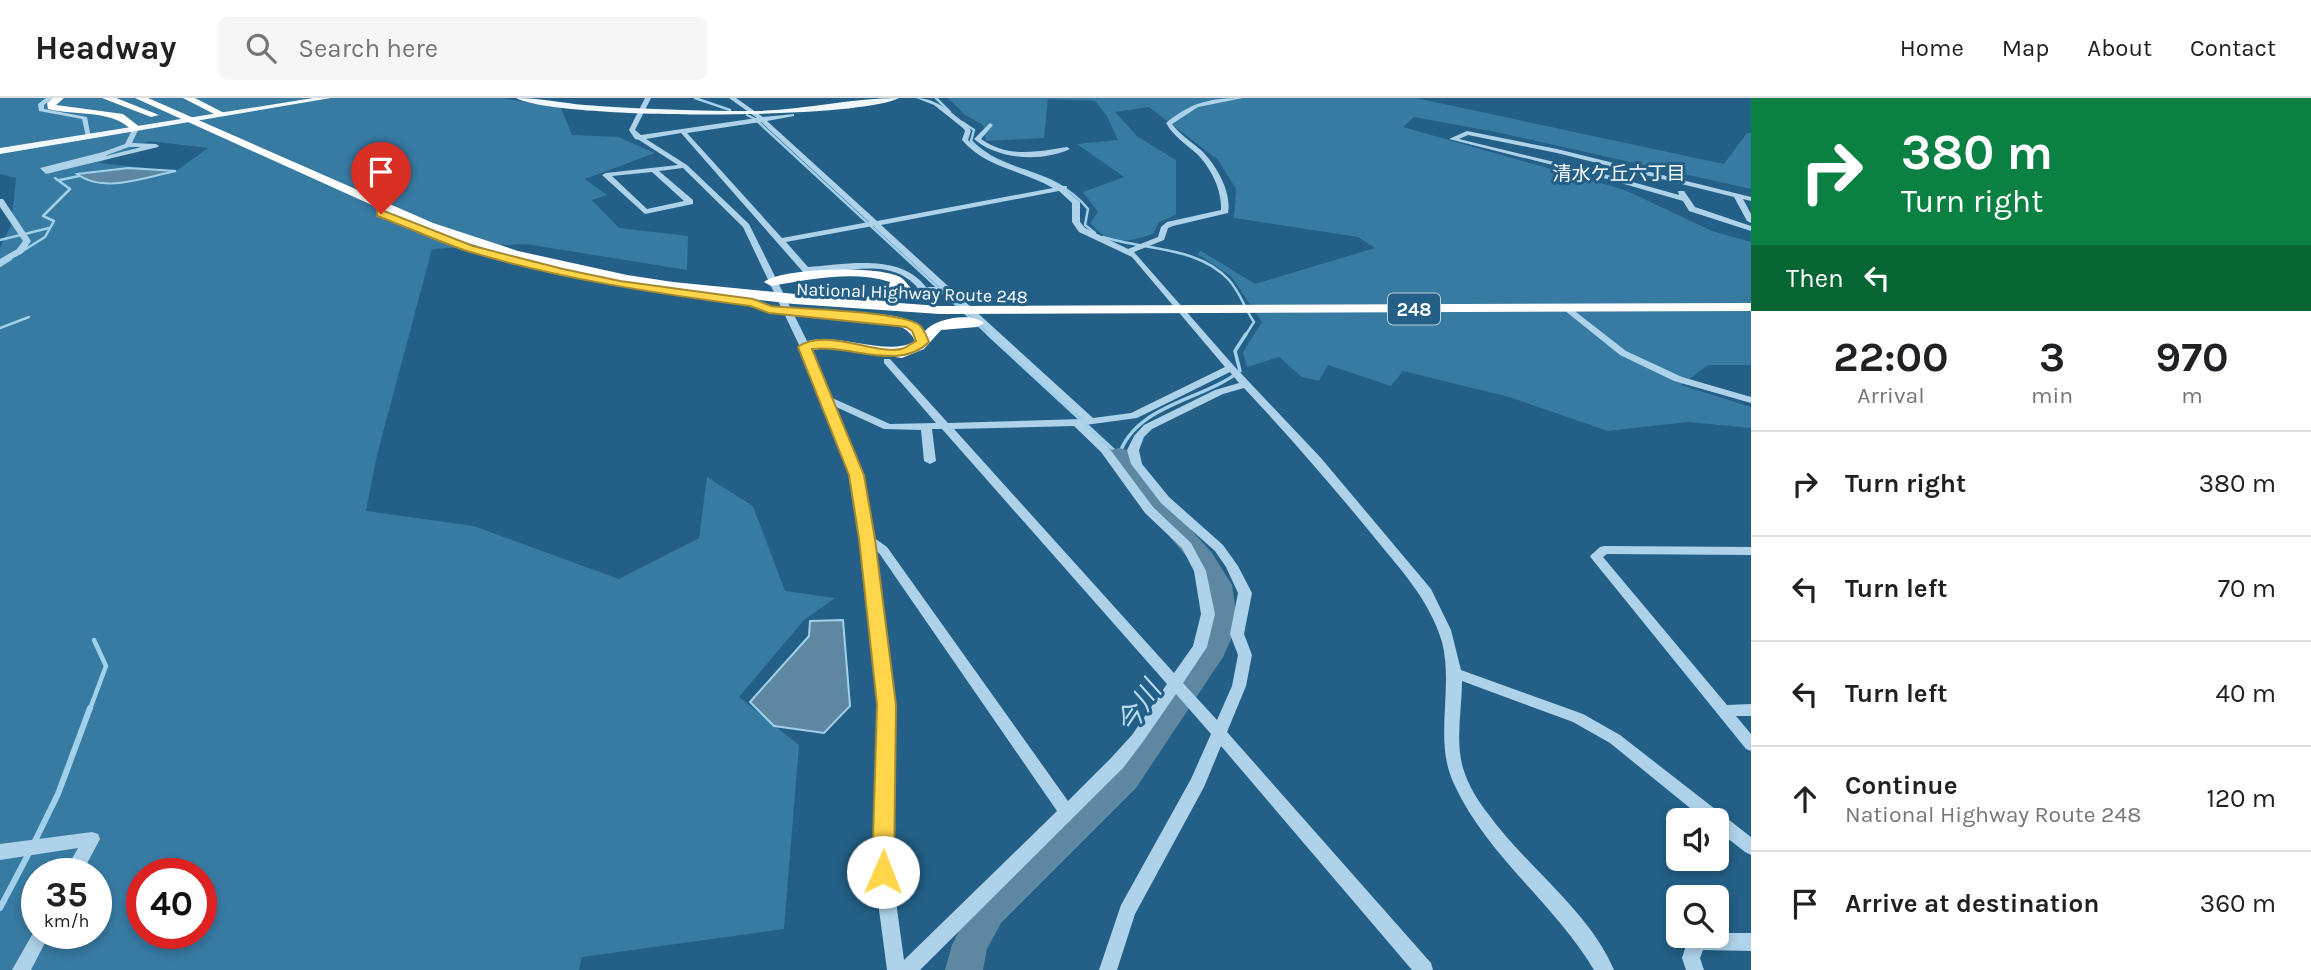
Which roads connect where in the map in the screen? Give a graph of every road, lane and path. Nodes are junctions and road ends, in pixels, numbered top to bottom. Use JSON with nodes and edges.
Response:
{"nodes":[{"id":1,"x":50,"y":98,"type":"edge"},
{"id":2,"x":107,"y":98,"type":"edge"},
{"id":3,"x":125,"y":98,"type":"edge"},
{"id":4,"x":140,"y":98,"type":"edge"},
{"id":5,"x":152,"y":98,"type":"edge"},
{"id":6,"x":188,"y":98,"type":"edge"},
{"id":7,"x":327,"y":98,"type":"edge"},
{"id":8,"x":520,"y":98,"type":"edge"},
{"id":9,"x":732,"y":98,"type":"edge"},
{"id":10,"x":895,"y":98,"type":"edge"},
{"id":11,"x":919,"y":98,"type":"edge"},
{"id":12,"x":1240,"y":98,"type":"edge"},
{"id":13,"x":70,"y":99,"type":"edge"},
{"id":14,"x":60,"y":103,"type":"edge"},
{"id":15,"x":644,"y":103,"type":"edge"},
{"id":16,"x":222,"y":114,"type":"junction"},
{"id":17,"x":792,"y":115,"type":"dead end"},
{"id":18,"x":756,"y":118,"type":"junction"},
{"id":19,"x":181,"y":121,"type":"junction"},
{"id":20,"x":136,"y":128,"type":"junction"},
{"id":21,"x":968,"y":129,"type":"junction"},
{"id":22,"x":682,"y":131,"type":"junction"},
{"id":23,"x":89,"y":137,"type":"junction"},
{"id":24,"x":637,"y":138,"type":"junction"},
{"id":25,"x":965,"y":139,"type":"junction"},
{"id":26,"x":977,"y":139,"type":"junction"},
{"id":27,"x":128,"y":145,"type":"junction"},
{"id":28,"x":1067,"y":149,"type":"dead end"},
{"id":29,"x":0,"y":151,"type":"edge"},
{"id":30,"x":687,"y":169,"type":"junction"},
{"id":31,"x":716,"y":169,"type":"junction"},
{"id":32,"x":654,"y":170,"type":"junction"},
{"id":33,"x":1677,"y":183,"type":"junction"},
{"id":34,"x":1064,"y":188,"type":"junction"},
{"id":35,"x":1738,"y":197,"type":"junction"},
{"id":36,"x":1684,"y":199,"type":"junction"},
{"id":37,"x":1751,"y":199,"type":"edge"},
{"id":38,"x":0,"y":201,"type":"edge"},
{"id":39,"x":1751,"y":221,"type":"edge"},
{"id":40,"x":875,"y":224,"type":"junction"},
{"id":41,"x":1751,"y":229,"type":"edge"},
{"id":42,"x":780,"y":241,"type":"junction"},
{"id":43,"x":1135,"y":249,"type":"junction"},
{"id":44,"x":0,"y":263,"type":"edge"},
{"id":45,"x":897,"y":280,"type":"junction"},
{"id":46,"x":946,"y":289,"type":"junction"},
{"id":47,"x":933,"y":290,"type":"joint"},
{"id":48,"x":768,"y":297,"type":"junction"},
{"id":49,"x":797,"y":302,"type":"junction"},
{"id":50,"x":1751,"y":307,"type":"edge"},
{"id":51,"x":1567,"y":308,"type":"junction"},
{"id":52,"x":1263,"y":313,"type":"junction"},
{"id":53,"x":963,"y":314,"type":"junction"},
{"id":54,"x":1157,"y":317,"type":"joint"},
{"id":55,"x":923,"y":342,"type":"junction"},
{"id":56,"x":805,"y":347,"type":"junction"},
{"id":57,"x":887,"y":361,"type":"dead end"},
{"id":58,"x":1231,"y":368,"type":"junction"},
{"id":59,"x":1243,"y":381,"type":"junction"},
{"id":60,"x":825,"y":398,"type":"junction"},
{"id":61,"x":1751,"y":400,"type":"edge"},
{"id":62,"x":1083,"y":422,"type":"junction"},
{"id":63,"x":943,"y":425,"type":"junction"},
{"id":64,"x":926,"y":426,"type":"junction"},
{"id":65,"x":930,"y":461,"type":"dead end"},
{"id":66,"x":867,"y":539,"type":"junction"},
{"id":67,"x":1751,"y":551,"type":"edge"},
{"id":68,"x":1454,"y":673,"type":"junction"},
{"id":69,"x":1176,"y":685,"type":"junction"},
{"id":70,"x":1751,"y":710,"type":"edge"},
{"id":71,"x":1723,"y":711,"type":"junction"},
{"id":72,"x":1218,"y":732,"type":"junction"},
{"id":73,"x":1751,"y":745,"type":"edge"},
{"id":74,"x":1067,"y":813,"type":"junction"},
{"id":75,"x":45,"y":845,"type":"joint"},
{"id":76,"x":1751,"y":847,"type":"edge"},
{"id":77,"x":0,"y":852,"type":"edge"},
{"id":78,"x":82,"y":858,"type":"edge"},
{"id":79,"x":1751,"y":942,"type":"edge"},
{"id":80,"x":32,"y":949,"type":"edge"},
{"id":81,"x":21,"y":970,"type":"edge"},
{"id":82,"x":896,"y":970,"type":"edge"},
{"id":83,"x":907,"y":970,"type":"edge"},
{"id":84,"x":1108,"y":970,"type":"edge"},
{"id":85,"x":1424,"y":970,"type":"edge"},
{"id":86,"x":1605,"y":970,"type":"edge"},
{"id":87,"x":1695,"y":970,"type":"edge"}],
"edges":[{"from":1,"to":23,"type":"street"},
{"from":2,"to":19,"type":"highway"},
{"from":3,"to":19,"type":"highway"},
{"from":4,"to":19,"type":"highway"},
{"from":5,"to":19,"type":"highway"},
{"from":6,"to":16,"type":"highway"},
{"from":7,"to":16,"type":"main road"},
{"from":8,"to":15,"type":"main road"},
{"from":9,"to":18,"type":"street"},
{"from":10,"to":18,"type":"main road"},
{"from":11,"to":21,"type":"street"},
{"from":12,"to":43,"type":"street"},
{"from":13,"to":14,"type":"highway"},
{"from":14,"to":20,"type":"highway"},
{"from":15,"to":18,"type":"main road"},
{"from":15,"to":24,"type":"street"},
{"from":16,"to":20,"type":"main road"},
{"from":17,"to":18,"type":"street"},
{"from":18,"to":22,"type":"street"},
{"from":18,"to":40,"type":"street"},
{"from":19,"to":48,"type":"highway"},
{"from":19,"to":48,"type":"highway"},
{"from":20,"to":23,"type":"main road"},
{"from":20,"to":27,"type":"street"},
{"from":21,"to":25,"type":"street"},
{"from":21,"to":26,"type":"street"},
{"from":22,"to":24,"type":"street"},
{"from":22,"to":31,"type":"street"},
{"from":23,"to":29,"type":"main road"},
{"from":24,"to":30,"type":"street"},
{"from":25,"to":26,"type":"street"},
{"from":25,"to":34,"type":"street"},
{"from":26,"to":28,"type":"street"},
{"from":27,"to":27,"type":"street"},
{"from":30,"to":31,"type":"street"},
{"from":30,"to":32,"type":"street"},
{"from":30,"to":48,"type":"street"},
{"from":31,"to":42,"type":"street"},
{"from":32,"to":32,"type":"street"},
{"from":33,"to":35,"type":"street"},
{"from":33,"to":36,"type":"street"},
{"from":33,"to":36,"type":"street"},
{"from":34,"to":40,"type":"street"},
{"from":34,"to":43,"type":"street"},
{"from":35,"to":37,"type":"street"},
{"from":35,"to":39,"type":"street"},
{"from":36,"to":41,"type":"street"},
{"from":38,"to":44,"type":"street"},
{"from":40,"to":42,"type":"street"},
{"from":40,"to":46,"type":"street"},
{"from":42,"to":47,"type":"street"},
{"from":43,"to":58,"type":"street"},
{"from":45,"to":48,"type":"highway"},
{"from":45,"to":49,"type":"highway"},
{"from":45,"to":53,"type":"highway"},
{"from":46,"to":47,"type":"street"},
{"from":46,"to":62,"type":"street"},
{"from":48,"to":49,"type":"highway","name":"National Highway Route 248","number":"248"},
{"from":48,"to":55,"type":"highway"},
{"from":48,"to":56,"type":"street"},
{"from":49,"to":53,"type":"highway","name":"National Highway Route 248","number":"248"},
{"from":50,"to":51,"type":"highway","name":"National Highway Route 248","number":"248"},
{"from":51,"to":52,"type":"highway","name":"National Highway Route 248","number":"248"},
{"from":51,"to":61,"type":"street"},
{"from":52,"to":53,"type":"highway","name":"National Highway Route 248","number":"248"},
{"from":52,"to":54,"type":"highway","name":"National Highway Route 248","number":"248"},
{"from":53,"to":54,"type":"highway"},
{"from":53,"to":55,"type":"highway"},
{"from":55,"to":56,"type":"highway"},
{"from":56,"to":60,"type":"street"},
{"from":57,"to":63,"type":"street"},
{"from":58,"to":59,"type":"street"},
{"from":58,"to":62,"type":"street"},
{"from":59,"to":68,"type":"street"},
{"from":59,"to":72,"type":"street"},
{"from":60,"to":64,"type":"street"},
{"from":60,"to":66,"type":"street"},
{"from":62,"to":63,"type":"street"},
{"from":62,"to":69,"type":"street"},
{"from":63,"to":64,"type":"street"},
{"from":63,"to":69,"type":"street"},
{"from":64,"to":65,"type":"street"},
{"from":66,"to":74,"type":"street"},
{"from":66,"to":82,"type":"street"},
{"from":67,"to":71,"type":"street"},
{"from":68,"to":76,"type":"street"},
{"from":68,"to":86,"type":"street"},
{"from":69,"to":72,"type":"street"},
{"from":69,"to":74,"type":"street"},
{"from":70,"to":71,"type":"street"},
{"from":71,"to":73,"type":"street"},
{"from":72,"to":84,"type":"street"},
{"from":72,"to":85,"type":"street"},
{"from":74,"to":83,"type":"street"},
{"from":75,"to":77,"type":"street"},
{"from":75,"to":78,"type":"street"},
{"from":79,"to":87,"type":"street"},
{"from":80,"to":81,"type":"street"}]}
